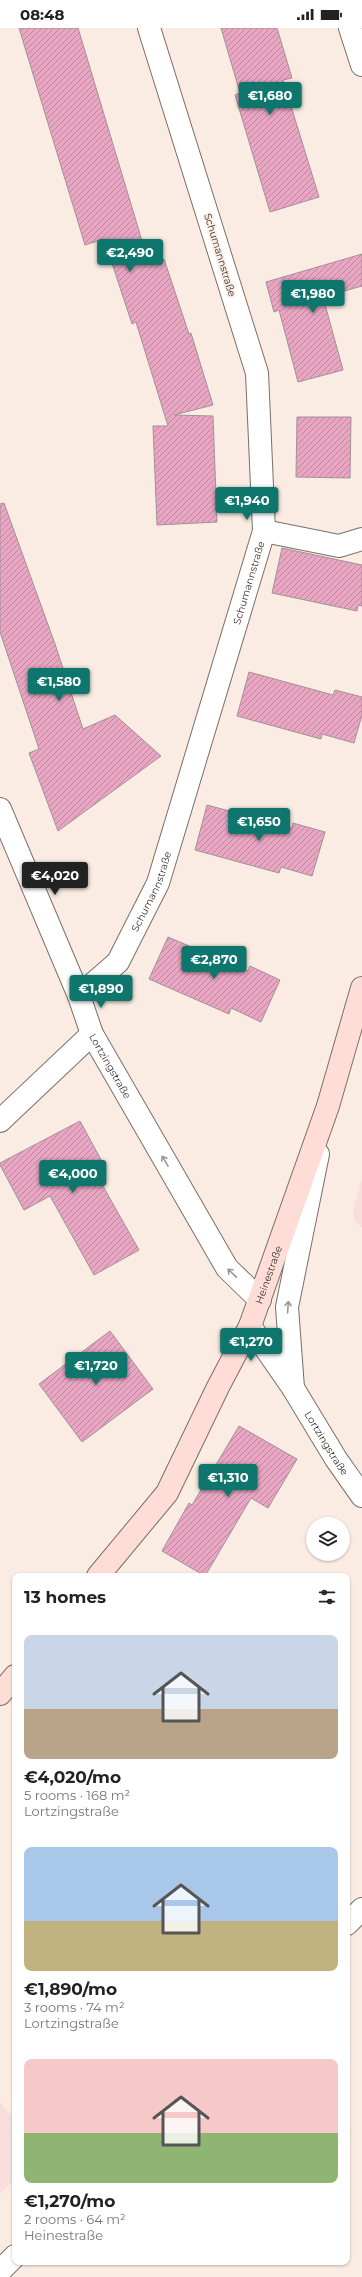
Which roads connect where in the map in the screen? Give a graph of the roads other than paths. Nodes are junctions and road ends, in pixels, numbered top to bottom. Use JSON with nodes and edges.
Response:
{"nodes":[{"id":1,"x":149,"y":28,"type":"edge"},
{"id":2,"x":350,"y":28,"type":"edge"},
{"id":3,"x":360,"y":54,"type":"edge"},
{"id":4,"x":264,"y":531,"type":"junction"},
{"id":5,"x":362,"y":539,"type":"edge"},
{"id":6,"x":0,"y":809,"type":"edge"},
{"id":7,"x":362,"y":988,"type":"edge"},
{"id":8,"x":78,"y":996,"type":"junction"},
{"id":9,"x":92,"y":1034,"type":"junction"},
{"id":10,"x":328,"y":1106,"type":"junction"},
{"id":11,"x":0,"y":1121,"type":"edge"},
{"id":12,"x":260,"y":1300,"type":"junction"},
{"id":13,"x":250,"y":1326,"type":"junction"},
{"id":14,"x":293,"y":1388,"type":"junction"},
{"id":15,"x":362,"y":1496,"type":"edge"},
{"id":16,"x":101,"y":1573,"type":"edge"},
{"id":17,"x":12,"y":1680,"type":"edge"},
{"id":18,"x":0,"y":1694,"type":"edge"},
{"id":19,"x":362,"y":1909,"type":"edge"},
{"id":20,"x":350,"y":1921,"type":"edge"},
{"id":21,"x":12,"y":2259,"type":"edge"},
{"id":22,"x":0,"y":2271,"type":"edge"}],
"edges":[{"from":1,"to":4,"type":"street","name":"Schumannstraße"},
{"from":2,"to":3,"type":"street"},
{"from":4,"to":5,"type":"street"},
{"from":4,"to":8,"type":"street","name":"Schumannstraße"},
{"from":6,"to":8,"type":"street","name":"Lortzingstraße"},
{"from":7,"to":10,"type":"main road","name":"Heinestraße"},
{"from":8,"to":9,"type":"street","name":"Lortzingstraße"},
{"from":9,"to":11,"type":"street"},
{"from":12,"to":9,"type":"street","name":"Lortzingstraße","one_way":true},
{"from":10,"to":12,"type":"main road","name":"Heinestraße"},
{"from":14,"to":10,"type":"street","name":"Lortzingstraße","one_way":true},
{"from":12,"to":13,"type":"main road","name":"Heinestraße"},
{"from":13,"to":14,"type":"street","name":"Lortzingstraße"},
{"from":13,"to":16,"type":"main road","name":"Heinestraße"},
{"from":14,"to":15,"type":"street","name":"Lortzingstraße"},
{"from":17,"to":18,"type":"main road"},
{"from":19,"to":20,"type":"street"},
{"from":21,"to":22,"type":"street"}]}
